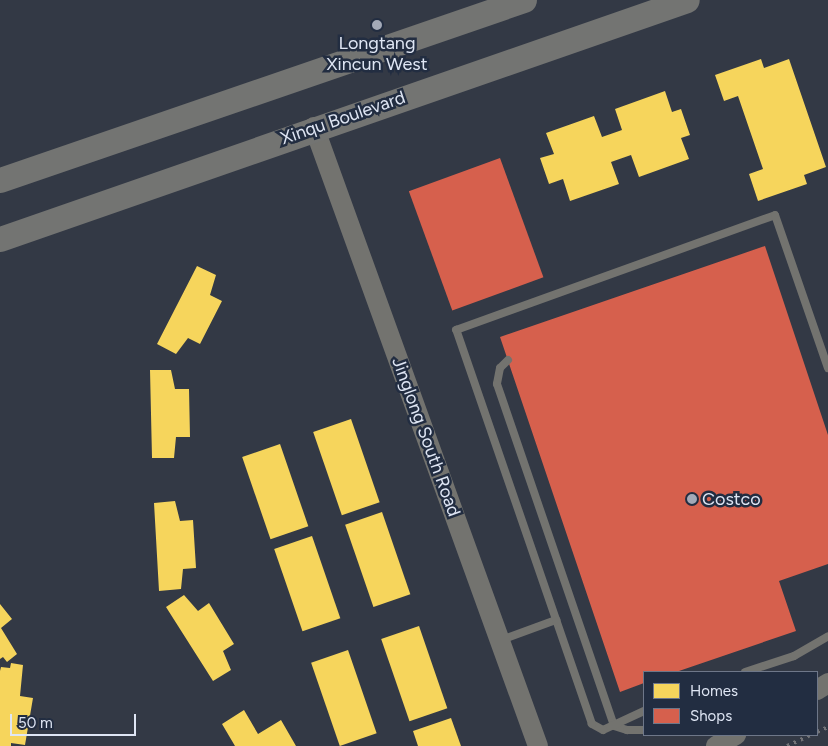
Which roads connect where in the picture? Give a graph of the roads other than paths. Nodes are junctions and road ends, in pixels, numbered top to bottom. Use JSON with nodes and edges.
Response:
{"nodes":[{"id":1,"x":524,"y":0,"type":"edge"},
{"id":2,"x":687,"y":0,"type":"edge"},
{"id":3,"x":314,"y":127,"type":"junction"},
{"id":4,"x":0,"y":180,"type":"edge"},
{"id":5,"x":0,"y":239,"type":"edge"},
{"id":6,"x":508,"y":360,"type":"dead end"},
{"id":7,"x":828,"y":366,"type":"edge"},
{"id":8,"x":556,"y":620,"type":"junction"},
{"id":9,"x":828,"y":636,"type":"edge"},
{"id":10,"x":500,"y":640,"type":"junction"},
{"id":11,"x":748,"y":671,"type":"edge"},
{"id":12,"x":643,"y":712,"type":"edge"},
{"id":13,"x":614,"y":726,"type":"junction"},
{"id":14,"x":643,"y":730,"type":"edge"},
{"id":15,"x":734,"y":736,"type":"edge"},
{"id":16,"x":538,"y":746,"type":"edge"},
{"id":17,"x":716,"y":746,"type":"edge"}],
"edges":[{"from":1,"to":4,"type":"main road"},
{"from":2,"to":3,"type":"main road","name":"Xinqu Boulevard"},
{"from":3,"to":5,"type":"main road","name":"Xinqu Boulevard"},
{"from":3,"to":10,"type":"street","name":"Jinglong South Road"},
{"from":6,"to":13,"type":"lane"},
{"from":7,"to":8,"type":"lane"},
{"from":8,"to":10,"type":"lane"},
{"from":8,"to":13,"type":"lane"},
{"from":9,"to":11,"type":"lane"},
{"from":10,"to":16,"type":"street","name":"Jinglong South Road"},
{"from":12,"to":13,"type":"lane"},
{"from":13,"to":14,"type":"lane"},
{"from":15,"to":17,"type":"street"}]}
